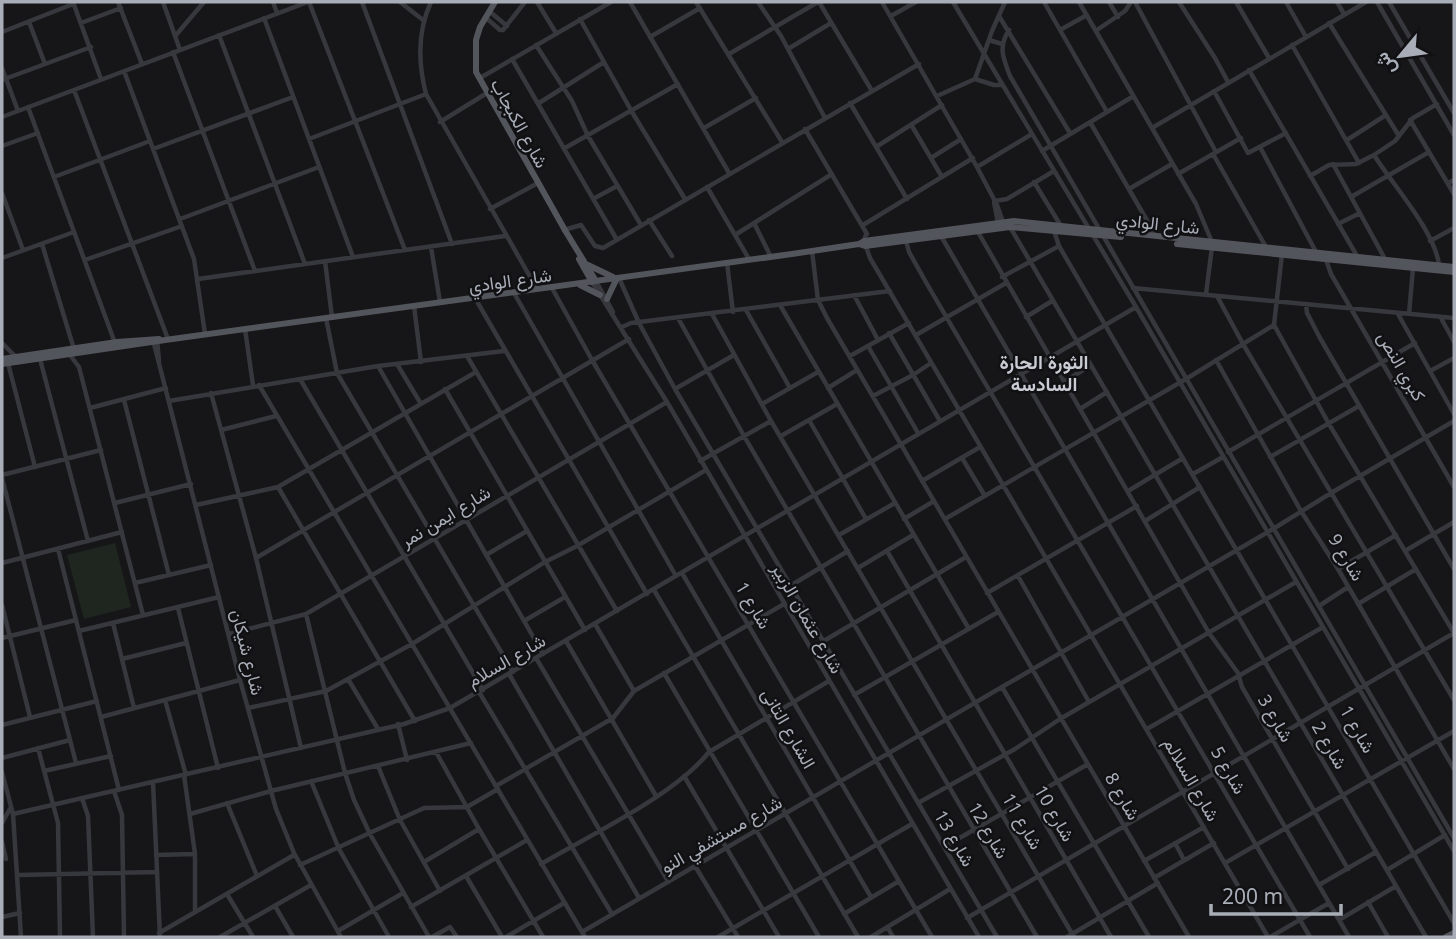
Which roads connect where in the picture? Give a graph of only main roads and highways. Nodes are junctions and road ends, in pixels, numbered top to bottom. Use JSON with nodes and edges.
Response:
{"nodes":[{"id":1,"x":490,"y":9,"type":"edge"},
{"id":2,"x":1090,"y":232,"type":"junction"},
{"id":3,"x":1102,"y":233,"type":"junction"},
{"id":4,"x":866,"y":242,"type":"junction"},
{"id":5,"x":1212,"y":245,"type":"junction"},
{"id":6,"x":1266,"y":250,"type":"junction"},
{"id":7,"x":585,"y":266,"type":"junction"},
{"id":8,"x":1454,"y":270,"type":"edge"},
{"id":9,"x":617,"y":278,"type":"junction"},
{"id":10,"x":594,"y":282,"type":"junction"},
{"id":11,"x":577,"y":285,"type":"junction"},
{"id":12,"x":159,"y":340,"type":"junction"},
{"id":13,"x":71,"y":352,"type":"junction"},
{"id":14,"x":4,"y":362,"type":"edge"},
{"id":15,"x":1454,"y":933,"type":"edge"},
{"id":16,"x":1446,"y":937,"type":"edge"}],
"edges":[{"from":1,"to":7,"type":"main road","name":"شارع الكبجاب"},
{"from":2,"to":3,"type":"main road","name":"شارع الوادي"},
{"from":2,"to":4,"type":"main road","name":"شارع الوادي"},
{"from":2,"to":4,"type":"main road","name":"شارع الوادي"},
{"from":3,"to":5,"type":"main road","name":"شارع الوادي"},
{"from":3,"to":5,"type":"main road","name":"شارع الوادي"},
{"from":4,"to":9,"type":"main road","name":"شارع الوادي"},
{"from":5,"to":6,"type":"main road","name":"شارع الوادي"},
{"from":6,"to":8,"type":"main road","name":"شارع الوادي"},
{"from":6,"to":8,"type":"main road","name":"شارع الوادي"},
{"from":7,"to":9,"type":"main road"},
{"from":7,"to":10,"type":"main road","name":"شارع الكبجاب"},
{"from":7,"to":11,"type":"main road"},
{"from":9,"to":10,"type":"main road","name":"شارع الوادي"},
{"from":9,"to":11,"type":"main road"},
{"from":10,"to":11,"type":"main road","name":"شارع الوادي"},
{"from":11,"to":12,"type":"main road","name":"شارع الوادي"},
{"from":12,"to":13,"type":"main road","name":"شارع الوادي"},
{"from":12,"to":13,"type":"main road","name":"شارع الوادي"},
{"from":13,"to":14,"type":"main road","name":"شارع الوادي"},
{"from":13,"to":14,"type":"main road","name":"شارع الوادي"},
{"from":15,"to":16,"type":"main road"}]}
